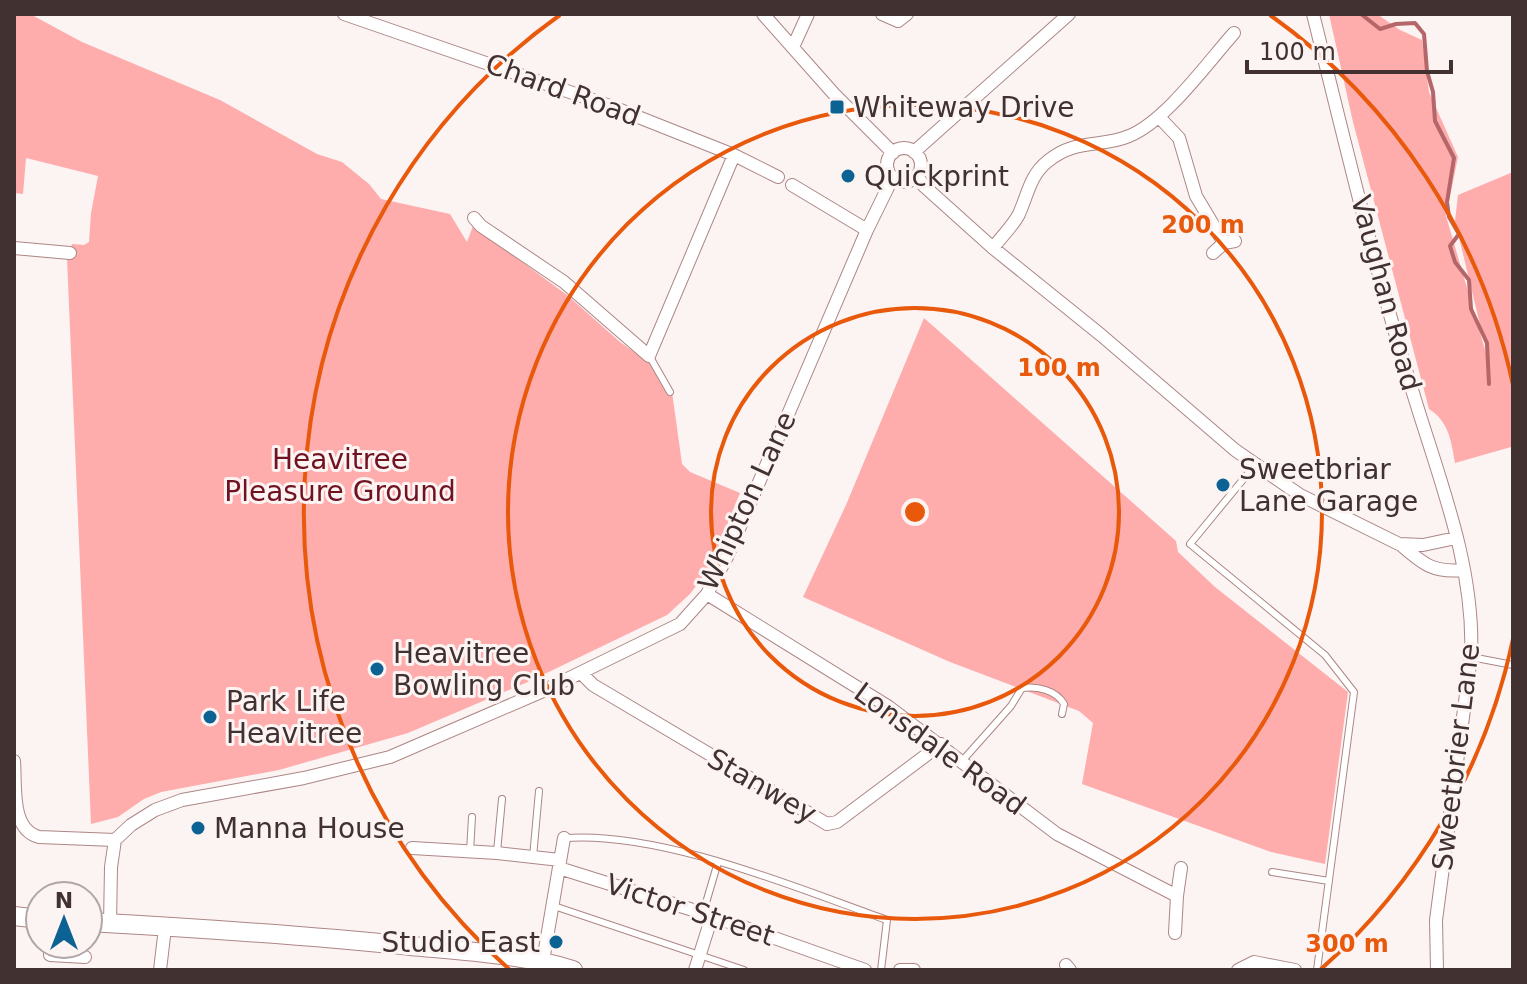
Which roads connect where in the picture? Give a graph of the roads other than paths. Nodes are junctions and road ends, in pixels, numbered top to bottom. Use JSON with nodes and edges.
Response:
{"nodes":[{"id":1,"x":344,"y":14,"type":"edge"},
{"id":2,"x":763,"y":14,"type":"edge"},
{"id":3,"x":808,"y":14,"type":"edge"},
{"id":4,"x":882,"y":14,"type":"edge"},
{"id":5,"x":907,"y":14,"type":"edge"},
{"id":6,"x":1069,"y":14,"type":"edge"},
{"id":7,"x":1313,"y":14,"type":"edge"},
{"id":8,"x":1234,"y":33,"type":"dead end"},
{"id":9,"x":793,"y":47,"type":"junction"},
{"id":10,"x":1159,"y":117,"type":"junction"},
{"id":11,"x":914,"y":152,"type":"junction"},
{"id":12,"x":893,"y":153,"type":"junction"},
{"id":13,"x":734,"y":155,"type":"junction"},
{"id":14,"x":917,"y":176,"type":"junction"},
{"id":15,"x":778,"y":177,"type":"dead end"},
{"id":16,"x":893,"y":177,"type":"junction"},
{"id":17,"x":792,"y":185,"type":"dead end"},
{"id":18,"x":474,"y":218,"type":"dead end"},
{"id":19,"x":867,"y":230,"type":"junction"},
{"id":20,"x":14,"y":248,"type":"edge"},
{"id":21,"x":993,"y":248,"type":"junction"},
{"id":22,"x":70,"y":253,"type":"dead end"},
{"id":23,"x":1213,"y":253,"type":"dead end"},
{"id":24,"x":651,"y":353,"type":"junction"},
{"id":25,"x":670,"y":392,"type":"dead end"},
{"id":26,"x":1255,"y":465,"type":"junction"},
{"id":27,"x":1456,"y":538,"type":"junction"},
{"id":28,"x":1399,"y":544,"type":"junction"},
{"id":29,"x":1463,"y":570,"type":"junction"},
{"id":30,"x":707,"y":594,"type":"junction"},
{"id":31,"x":1471,"y":657,"type":"junction"},
{"id":32,"x":1513,"y":665,"type":"edge"},
{"id":33,"x":581,"y":673,"type":"junction"},
{"id":34,"x":1062,"y":714,"type":"dead end"},
{"id":35,"x":941,"y":744,"type":"junction"},
{"id":36,"x":963,"y":760,"type":"junction"},
{"id":37,"x":14,"y":761,"type":"edge"},
{"id":38,"x":15,"y":782,"type":"edge"},
{"id":39,"x":539,"y":791,"type":"dead end"},
{"id":40,"x":502,"y":799,"type":"dead end"},
{"id":41,"x":472,"y":817,"type":"dead end"},
{"id":42,"x":564,"y":838,"type":"joint"},
{"id":43,"x":115,"y":840,"type":"junction"},
{"id":44,"x":412,"y":848,"type":"dead end"},
{"id":45,"x":470,"y":852,"type":"junction"},
{"id":46,"x":497,"y":853,"type":"junction"},
{"id":47,"x":533,"y":857,"type":"junction"},
{"id":48,"x":718,"y":862,"type":"junction"},
{"id":49,"x":559,"y":864,"type":"junction"},
{"id":50,"x":1181,"y":868,"type":"dead end"},
{"id":51,"x":1272,"y":872,"type":"dead end"},
{"id":52,"x":1329,"y":881,"type":"junction"},
{"id":53,"x":1177,"y":896,"type":"junction"},
{"id":54,"x":554,"y":906,"type":"junction"},
{"id":55,"x":708,"y":914,"type":"junction"},
{"id":56,"x":104,"y":923,"type":"edge"},
{"id":57,"x":110,"y":924,"type":"junction"},
{"id":58,"x":165,"y":928,"type":"junction"},
{"id":59,"x":1175,"y":933,"type":"dead end"},
{"id":60,"x":700,"y":954,"type":"junction"},
{"id":61,"x":543,"y":961,"type":"junction"},
{"id":62,"x":568,"y":969,"type":"edge"},
{"id":63,"x":160,"y":970,"type":"edge"},
{"id":64,"x":695,"y":970,"type":"edge"},
{"id":65,"x":744,"y":970,"type":"edge"},
{"id":66,"x":865,"y":970,"type":"edge"},
{"id":67,"x":881,"y":970,"type":"edge"},
{"id":68,"x":900,"y":970,"type":"edge"},
{"id":69,"x":914,"y":970,"type":"edge"},
{"id":70,"x":1238,"y":970,"type":"edge"},
{"id":71,"x":1295,"y":970,"type":"edge"},
{"id":72,"x":1317,"y":970,"type":"edge"},
{"id":73,"x":1437,"y":970,"type":"edge"}],
"edges":[{"from":1,"to":13,"type":"street","name":"Chard Road"},
{"from":2,"to":9,"type":"street"},
{"from":3,"to":9,"type":"street"},
{"from":4,"to":5,"type":"street"},
{"from":6,"to":11,"type":"street"},
{"from":7,"to":27,"type":"street","name":"Vaughan Road"},
{"from":8,"to":10,"type":"street"},
{"from":9,"to":12,"type":"street"},
{"from":10,"to":21,"type":"street"},
{"from":10,"to":23,"type":"street"},
{"from":11,"to":12,"type":"street"},
{"from":11,"to":14,"type":"street"},
{"from":12,"to":16,"type":"street"},
{"from":13,"to":15,"type":"street","name":"Chard Road"},
{"from":13,"to":24,"type":"street"},
{"from":14,"to":16,"type":"street"},
{"from":14,"to":21,"type":"street"},
{"from":16,"to":19,"type":"street","name":"Whipton Lane"},
{"from":17,"to":19,"type":"street"},
{"from":18,"to":24,"type":"street"},
{"from":19,"to":30,"type":"street","name":"Whipton Lane"},
{"from":20,"to":22,"type":"street"},
{"from":21,"to":26,"type":"street"},
{"from":24,"to":25,"type":"lane"},
{"from":26,"to":28,"type":"street"},
{"from":26,"to":52,"type":"lane"},
{"from":27,"to":28,"type":"street"},
{"from":27,"to":29,"type":"street","name":"Vaughan Road"},
{"from":28,"to":29,"type":"street"},
{"from":29,"to":31,"type":"street","name":"Sweetbrier Lane"},
{"from":30,"to":33,"type":"street","name":"Whipton Lane"},
{"from":30,"to":35,"type":"street","name":"Lonsdale Road"},
{"from":31,"to":32,"type":"lane"},
{"from":31,"to":73,"type":"street","name":"Sweetbrier Lane"},
{"from":33,"to":35,"type":"street","name":"Stanwey"},
{"from":33,"to":43,"type":"street","name":"Whipton Lane"},
{"from":34,"to":36,"type":"lane"},
{"from":35,"to":36,"type":"street","name":"Lonsdale Road"},
{"from":36,"to":53,"type":"street","name":"Lonsdale Road"},
{"from":37,"to":38,"type":"street"},
{"from":38,"to":43,"type":"street"},
{"from":39,"to":47,"type":"lane"},
{"from":40,"to":46,"type":"lane"},
{"from":41,"to":45,"type":"lane"},
{"from":42,"to":48,"type":"lane"},
{"from":42,"to":49,"type":"street"},
{"from":43,"to":57,"type":"street"},
{"from":44,"to":45,"type":"street","name":"Victor Street"},
{"from":45,"to":46,"type":"street","name":"Victor Street"},
{"from":46,"to":47,"type":"street","name":"Victor Street"},
{"from":47,"to":49,"type":"street","name":"Victor Street"},
{"from":48,"to":55,"type":"lane"},
{"from":48,"to":67,"type":"lane"},
{"from":49,"to":54,"type":"street"},
{"from":49,"to":55,"type":"street","name":"Victor Street"},
{"from":50,"to":53,"type":"street"},
{"from":51,"to":52,"type":"lane"},
{"from":52,"to":72,"type":"lane"},
{"from":53,"to":59,"type":"street"},
{"from":54,"to":60,"type":"lane"},
{"from":54,"to":61,"type":"street"},
{"from":55,"to":60,"type":"street"},
{"from":55,"to":66,"type":"street","name":"Victor Street"},
{"from":56,"to":57,"type":"main road"},
{"from":57,"to":58,"type":"main road"},
{"from":58,"to":61,"type":"main road"},
{"from":58,"to":63,"type":"street"},
{"from":60,"to":64,"type":"street"},
{"from":60,"to":65,"type":"lane"},
{"from":61,"to":62,"type":"main road"},
{"from":68,"to":69,"type":"street"},
{"from":70,"to":71,"type":"street"}]}
